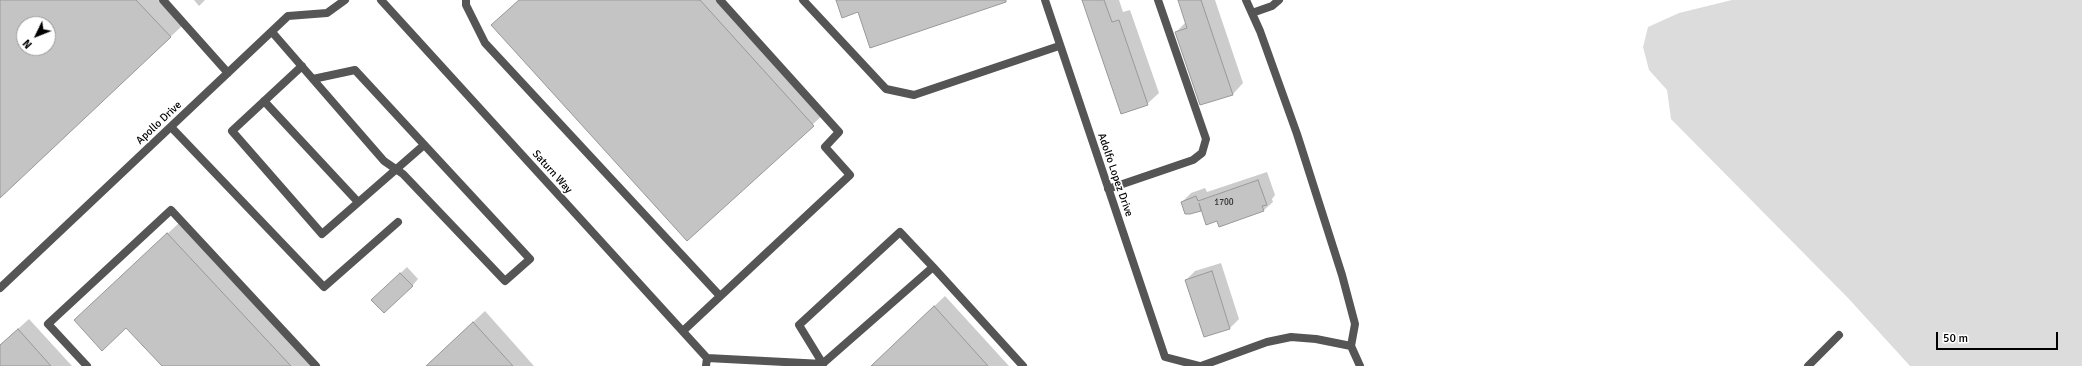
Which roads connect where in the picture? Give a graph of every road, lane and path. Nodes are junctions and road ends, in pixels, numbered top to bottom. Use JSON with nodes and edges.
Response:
{"nodes":[{"id":1,"x":163,"y":0,"type":"edge"},
{"id":2,"x":345,"y":0,"type":"edge"},
{"id":3,"x":381,"y":0,"type":"edge"},
{"id":4,"x":720,"y":0,"type":"edge"},
{"id":5,"x":803,"y":0,"type":"edge"},
{"id":6,"x":1045,"y":0,"type":"edge"},
{"id":7,"x":1158,"y":0,"type":"edge"},
{"id":8,"x":1246,"y":0,"type":"edge"},
{"id":9,"x":1279,"y":0,"type":"edge"},
{"id":10,"x":467,"y":2,"type":"edge"},
{"id":11,"x":1252,"y":13,"type":"junction"},
{"id":12,"x":272,"y":32,"type":"junction"},
{"id":13,"x":1059,"y":46,"type":"junction"},
{"id":14,"x":302,"y":66,"type":"junction"},
{"id":15,"x":228,"y":73,"type":"junction"},
{"id":16,"x":313,"y":79,"type":"junction"},
{"id":17,"x":264,"y":101,"type":"junction"},
{"id":18,"x":171,"y":127,"type":"junction"},
{"id":19,"x":424,"y":145,"type":"junction"},
{"id":20,"x":396,"y":169,"type":"junction"},
{"id":21,"x":1108,"y":189,"type":"junction"},
{"id":22,"x":358,"y":202,"type":"junction"},
{"id":23,"x":398,"y":222,"type":"dead end"},
{"id":24,"x":933,"y":267,"type":"junction"},
{"id":25,"x":0,"y":288,"type":"edge"},
{"id":26,"x":720,"y":296,"type":"junction"},
{"id":27,"x":683,"y":331,"type":"junction"},
{"id":28,"x":1839,"y":335,"type":"dead end"},
{"id":29,"x":1351,"y":346,"type":"junction"},
{"id":30,"x":707,"y":362,"type":"edge"},
{"id":31,"x":822,"y":365,"type":"edge"},
{"id":32,"x":86,"y":366,"type":"edge"},
{"id":33,"x":316,"y":366,"type":"edge"},
{"id":34,"x":1022,"y":366,"type":"edge"},
{"id":35,"x":1201,"y":366,"type":"edge"},
{"id":36,"x":1360,"y":366,"type":"edge"},
{"id":37,"x":1808,"y":366,"type":"edge"}],
"edges":[{"from":1,"to":15,"type":"lane"},
{"from":2,"to":12,"type":"lane","name":"Apollo Drive"},
{"from":3,"to":27,"type":"lane","name":"Saturn Way"},
{"from":4,"to":26,"type":"lane"},
{"from":5,"to":13,"type":"lane"},
{"from":6,"to":13,"type":"lane","name":"Adolfo Lopez Drive"},
{"from":7,"to":21,"type":"lane"},
{"from":8,"to":11,"type":"lane"},
{"from":9,"to":11,"type":"lane"},
{"from":10,"to":26,"type":"lane"},
{"from":11,"to":29,"type":"lane"},
{"from":12,"to":14,"type":"lane"},
{"from":12,"to":15,"type":"lane","name":"Apollo Drive"},
{"from":13,"to":21,"type":"lane","name":"Adolfo Lopez Drive"},
{"from":14,"to":16,"type":"lane"},
{"from":14,"to":17,"type":"lane"},
{"from":15,"to":18,"type":"lane","name":"Apollo Drive"},
{"from":16,"to":19,"type":"lane"},
{"from":16,"to":20,"type":"lane"},
{"from":17,"to":22,"type":"lane"},
{"from":17,"to":22,"type":"lane"},
{"from":18,"to":23,"type":"lane"},
{"from":18,"to":25,"type":"lane","name":"Apollo Drive"},
{"from":19,"to":20,"type":"lane"},
{"from":19,"to":20,"type":"lane"},
{"from":20,"to":22,"type":"lane"},
{"from":21,"to":35,"type":"lane","name":"Adolfo Lopez Drive"},
{"from":24,"to":31,"type":"lane"},
{"from":24,"to":31,"type":"lane"},
{"from":24,"to":34,"type":"lane"},
{"from":26,"to":27,"type":"lane"},
{"from":27,"to":30,"type":"lane","name":"Saturn Way"},
{"from":28,"to":37,"type":"lane"},
{"from":29,"to":35,"type":"lane"},
{"from":29,"to":36,"type":"lane"},
{"from":30,"to":31,"type":"lane"},
{"from":32,"to":33,"type":"lane"}]}
